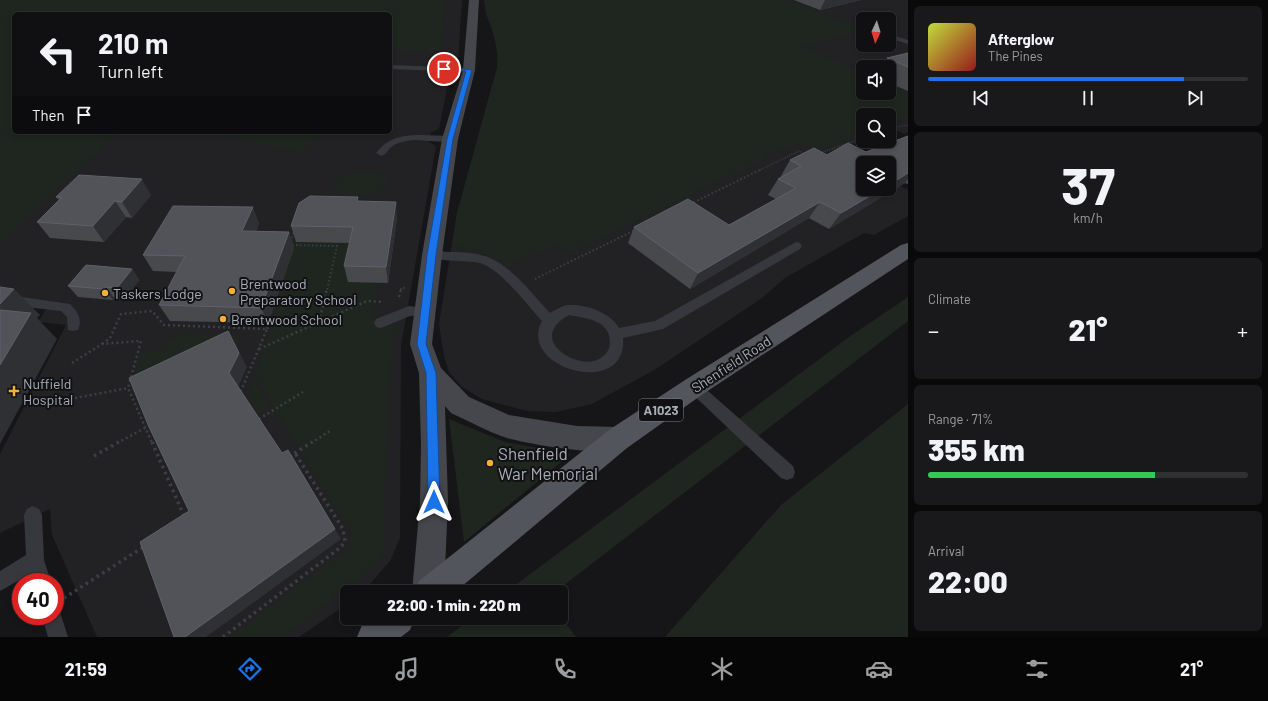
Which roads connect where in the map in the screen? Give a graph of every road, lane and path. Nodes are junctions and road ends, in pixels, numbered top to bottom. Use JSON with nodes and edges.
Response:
{"nodes":[{"id":1,"x":474,"y":0,"type":"edge"},
{"id":2,"x":896,"y":38,"type":"edge"},
{"id":3,"x":908,"y":42,"type":"edge"},
{"id":4,"x":392,"y":67,"type":"edge"},
{"id":5,"x":469,"y":70,"type":"junction"},
{"id":6,"x":908,"y":125,"type":"edge"},
{"id":7,"x":896,"y":127,"type":"edge"},
{"id":8,"x":450,"y":139,"type":"junction"},
{"id":9,"x":856,"y":141,"type":"edge"},
{"id":10,"x":381,"y":153,"type":"dead end"},
{"id":11,"x":817,"y":155,"type":"edge"},
{"id":12,"x":810,"y":157,"type":"edge"},
{"id":13,"x":687,"y":205,"type":"edge"},
{"id":14,"x":296,"y":225,"type":"edge"},
{"id":15,"x":638,"y":229,"type":"edge"},
{"id":16,"x":796,"y":246,"type":"dead end"},
{"id":17,"x":908,"y":250,"type":"edge"},
{"id":18,"x":432,"y":255,"type":"junction"},
{"id":19,"x":428,"y":288,"type":"junction"},
{"id":20,"x":518,"y":288,"type":"junction"},
{"id":21,"x":0,"y":299,"type":"edge"},
{"id":22,"x":390,"y":302,"type":"dead end"},
{"id":23,"x":398,"y":302,"type":"dead end"},
{"id":24,"x":426,"y":312,"type":"junction"},
{"id":25,"x":549,"y":320,"type":"junction"},
{"id":26,"x":319,"y":322,"type":"junction"},
{"id":27,"x":270,"y":323,"type":"dead end"},
{"id":28,"x":381,"y":323,"type":"dead end"},
{"id":29,"x":73,"y":326,"type":"dead end"},
{"id":30,"x":267,"y":329,"type":"junction"},
{"id":31,"x":616,"y":334,"type":"junction"},
{"id":32,"x":102,"y":344,"type":"junction"},
{"id":33,"x":259,"y":349,"type":"junction"},
{"id":34,"x":72,"y":363,"type":"dead end"},
{"id":35,"x":431,"y":373,"type":"junction"},
{"id":36,"x":246,"y":376,"type":"junction"},
{"id":37,"x":240,"y":382,"type":"dead end"},
{"id":38,"x":694,"y":387,"type":"junction"},
{"id":39,"x":128,"y":388,"type":"junction"},
{"id":40,"x":241,"y":391,"type":"edge"},
{"id":41,"x":303,"y":392,"type":"dead end"},
{"id":42,"x":70,"y":399,"type":"dead end"},
{"id":43,"x":259,"y":419,"type":"edge"},
{"id":44,"x":145,"y":428,"type":"junction"},
{"id":45,"x":330,"y":431,"type":"dead end"},
{"id":46,"x":618,"y":439,"type":"junction"},
{"id":47,"x":295,"y":453,"type":"junction"},
{"id":48,"x":94,"y":456,"type":"dead end"},
{"id":49,"x":285,"y":459,"type":"edge"},
{"id":50,"x":787,"y":472,"type":"dead end"},
{"id":51,"x":33,"y":515,"type":"dead end"},
{"id":52,"x":186,"y":520,"type":"edge"},
{"id":53,"x":151,"y":542,"type":"edge"},
{"id":54,"x":145,"y":546,"type":"junction"},
{"id":55,"x":148,"y":553,"type":"edge"},
{"id":56,"x":35,"y":560,"type":"junction"},
{"id":57,"x":39,"y":573,"type":"edge"},
{"id":58,"x":0,"y":582,"type":"edge"},
{"id":59,"x":429,"y":585,"type":"edge"},
{"id":60,"x":438,"y":585,"type":"edge"},
{"id":61,"x":64,"y":602,"type":"edge"},
{"id":62,"x":57,"y":625,"type":"edge"},
{"id":63,"x":389,"y":625,"type":"edge"},
{"id":64,"x":58,"y":637,"type":"edge"},
{"id":65,"x":223,"y":637,"type":"edge"},
{"id":66,"x":374,"y":637,"type":"edge"}],
"edges":[{"from":1,"to":5,"type":"street"},
{"from":2,"to":3,"type":"lane"},
{"from":4,"to":5,"type":"lane"},
{"from":5,"to":8,"type":"street"},
{"from":6,"to":7,"type":"path"},
{"from":8,"to":10,"type":"lane"},
{"from":8,"to":18,"type":"street"},
{"from":9,"to":11,"type":"path"},
{"from":12,"to":13,"type":"path"},
{"from":14,"to":26,"type":"path"},
{"from":15,"to":20,"type":"path"},
{"from":16,"to":31,"type":"lane"},
{"from":17,"to":38,"type":"main road","name":"Shenfield Road","number":"A1023"},
{"from":18,"to":19,"type":"street"},
{"from":18,"to":20,"type":"lane"},
{"from":19,"to":23,"type":"path"},
{"from":19,"to":24,"type":"street"},
{"from":20,"to":25,"type":"lane"},
{"from":21,"to":29,"type":"lane"},
{"from":22,"to":26,"type":"path"},
{"from":24,"to":28,"type":"lane"},
{"from":24,"to":35,"type":"street"},
{"from":25,"to":31,"type":"lane"},
{"from":25,"to":31,"type":"lane"},
{"from":26,"to":33,"type":"path"},
{"from":27,"to":30,"type":"path"},
{"from":30,"to":32,"type":"path"},
{"from":30,"to":33,"type":"path"},
{"from":32,"to":34,"type":"path"},
{"from":32,"to":39,"type":"path"},
{"from":33,"to":36,"type":"path"},
{"from":35,"to":46,"type":"street"},
{"from":35,"to":59,"type":"street"},
{"from":36,"to":37,"type":"path"},
{"from":36,"to":40,"type":"path"},
{"from":38,"to":46,"type":"main road","name":"Shenfield Road","number":"A1023"},
{"from":38,"to":50,"type":"lane"},
{"from":39,"to":42,"type":"path"},
{"from":39,"to":44,"type":"path"},
{"from":41,"to":43,"type":"path"},
{"from":44,"to":48,"type":"path"},
{"from":44,"to":52,"type":"path"},
{"from":45,"to":47,"type":"path"},
{"from":46,"to":60,"type":"main road","name":"Shenfield Road","number":"A1023"},
{"from":47,"to":49,"type":"path"},
{"from":47,"to":65,"type":"path"},
{"from":51,"to":56,"type":"lane"},
{"from":53,"to":54,"type":"path"},
{"from":54,"to":55,"type":"path"},
{"from":54,"to":61,"type":"path"},
{"from":56,"to":57,"type":"lane"},
{"from":56,"to":58,"type":"lane"},
{"from":62,"to":64,"type":"lane"},
{"from":63,"to":66,"type":"main road"}]}
